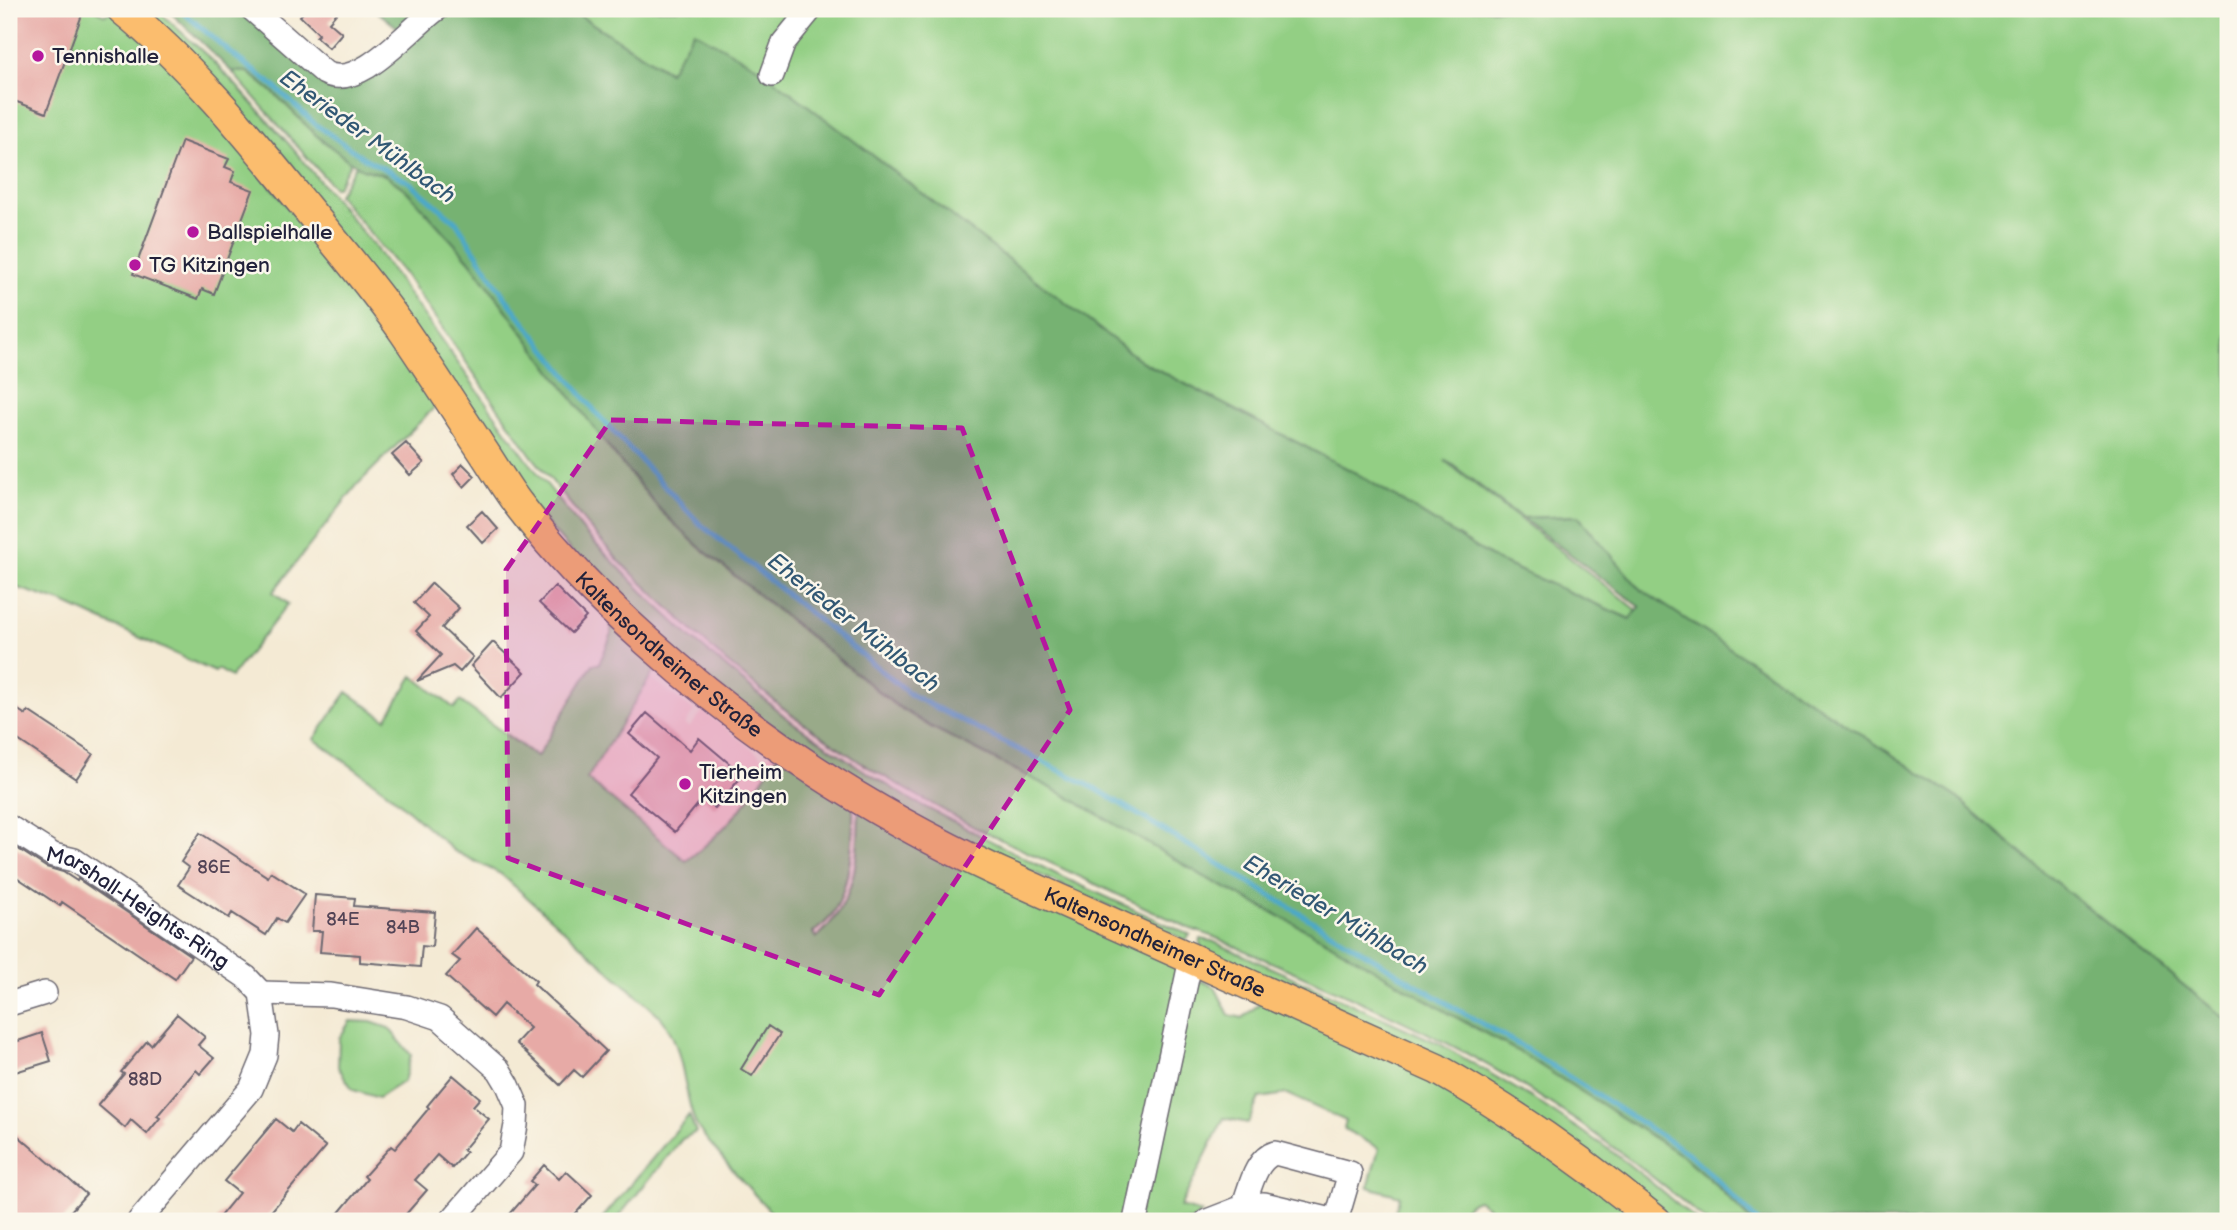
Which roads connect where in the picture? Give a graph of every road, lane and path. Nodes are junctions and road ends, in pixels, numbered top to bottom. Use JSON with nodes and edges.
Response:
{"nodes":[{"id":1,"x":122,"y":9,"type":"edge"},
{"id":2,"x":252,"y":9,"type":"edge"},
{"id":3,"x":437,"y":9,"type":"edge"},
{"id":4,"x":811,"y":9,"type":"edge"},
{"id":5,"x":772,"y":75,"type":"dead end"},
{"id":6,"x":9,"y":827,"type":"edge"},
{"id":7,"x":1191,"y":959,"type":"junction"},
{"id":8,"x":46,"y":993,"type":"dead end"},
{"id":9,"x":261,"y":993,"type":"junction"},
{"id":10,"x":9,"y":1004,"type":"edge"},
{"id":11,"x":1243,"y":1207,"type":"junction"},
{"id":12,"x":139,"y":1221,"type":"edge"},
{"id":13,"x":451,"y":1221,"type":"edge"},
{"id":14,"x":1135,"y":1221,"type":"edge"},
{"id":15,"x":1207,"y":1221,"type":"edge"},
{"id":16,"x":1656,"y":1221,"type":"edge"}],
"edges":[{"from":1,"to":7,"type":"main road","name":"Kaltensondheimer Straße"},
{"from":2,"to":3,"type":"street"},
{"from":4,"to":5,"type":"street"},
{"from":6,"to":9,"type":"street","name":"Marshall-Heights-Ring"},
{"from":7,"to":14,"type":"street"},
{"from":7,"to":16,"type":"main road","name":"Kaltensondheimer Straße"},
{"from":8,"to":10,"type":"street"},
{"from":9,"to":12,"type":"street"},
{"from":9,"to":13,"type":"street"},
{"from":11,"to":11,"type":"street"},
{"from":11,"to":15,"type":"street"}]}
